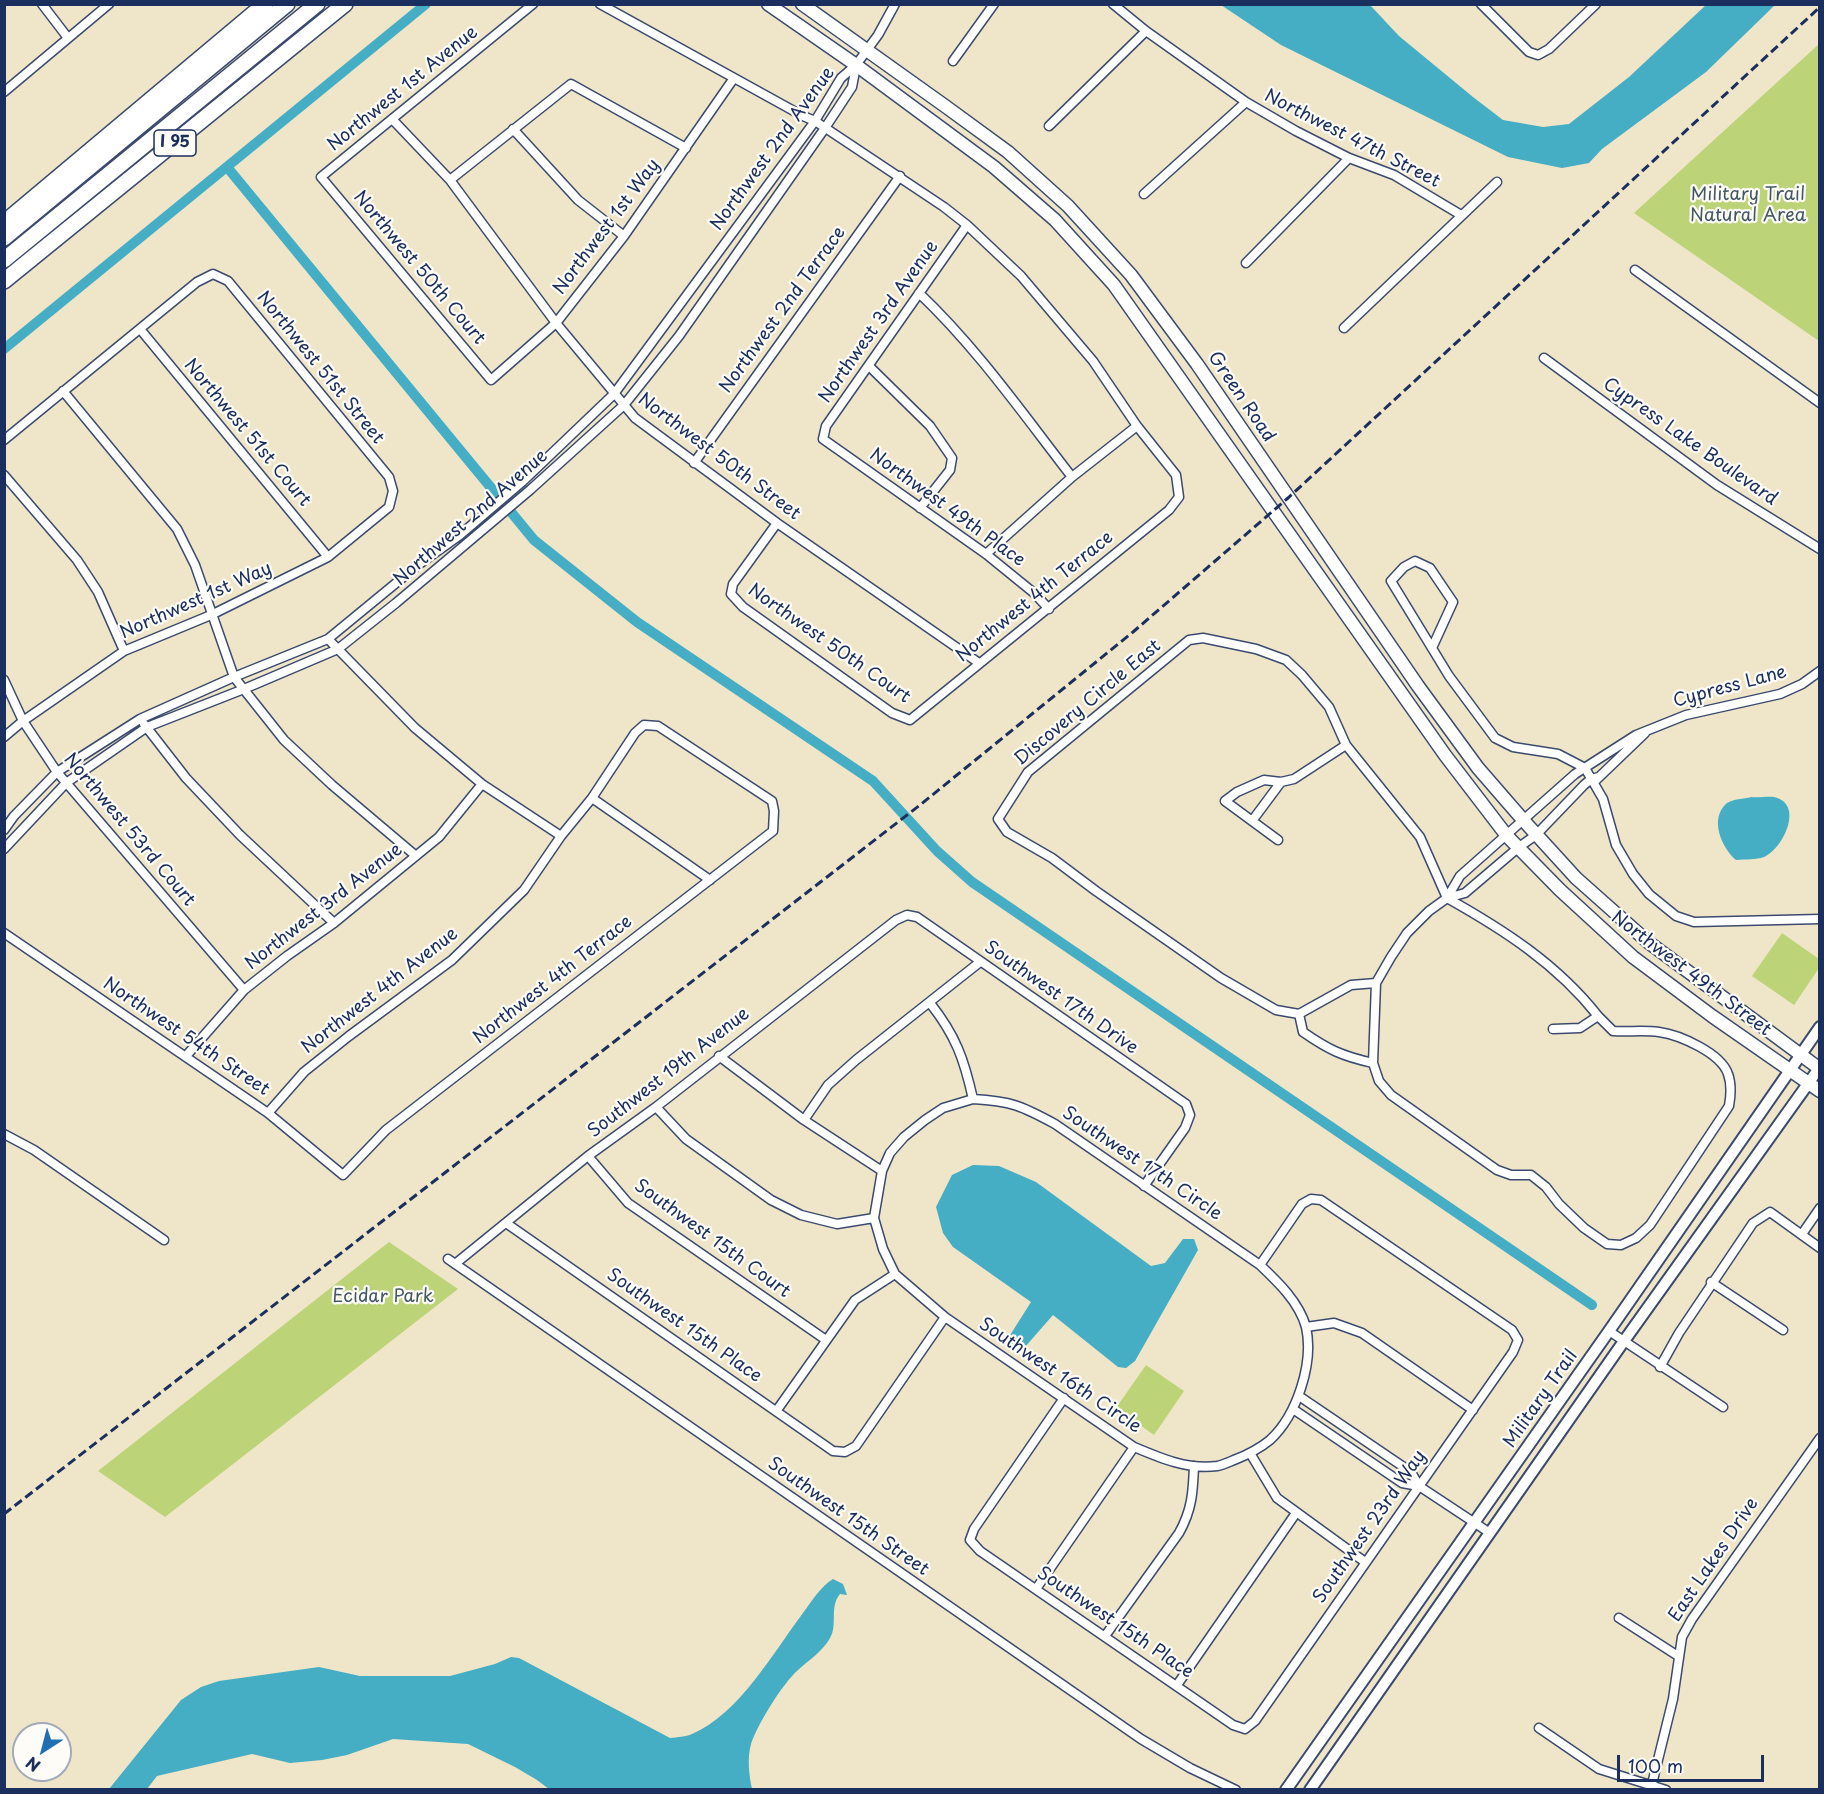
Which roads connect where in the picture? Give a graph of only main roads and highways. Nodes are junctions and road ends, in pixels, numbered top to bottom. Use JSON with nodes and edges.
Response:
{"nodes":[{"id":1,"x":265,"y":4,"type":"edge"},
{"id":2,"x":287,"y":4,"type":"edge"},
{"id":3,"x":317,"y":4,"type":"edge"},
{"id":4,"x":345,"y":4,"type":"edge"},
{"id":5,"x":768,"y":4,"type":"edge"},
{"id":6,"x":802,"y":4,"type":"edge"},
{"id":7,"x":4,"y":223,"type":"edge"},
{"id":8,"x":4,"y":238,"type":"edge"},
{"id":9,"x":4,"y":260,"type":"edge"},
{"id":10,"x":4,"y":281,"type":"edge"},
{"id":11,"x":1524,"y":821,"type":"joint"},
{"id":12,"x":1819,"y":1068,"type":"edge"},
{"id":13,"x":1820,"y":1091,"type":"edge"}],
"edges":[{"from":1,"to":7,"type":"highway","number":"I 95"},
{"from":2,"to":8,"type":"highway"},
{"from":3,"to":9,"type":"highway"},
{"from":4,"to":10,"type":"highway","number":"I 95"},
{"from":5,"to":13,"type":"main road","name":"Northwest 49th Street"},
{"from":6,"to":11,"type":"main road","name":"Green Road"},
{"from":11,"to":12,"type":"main road","name":"Northwest 49th Street"}]}
